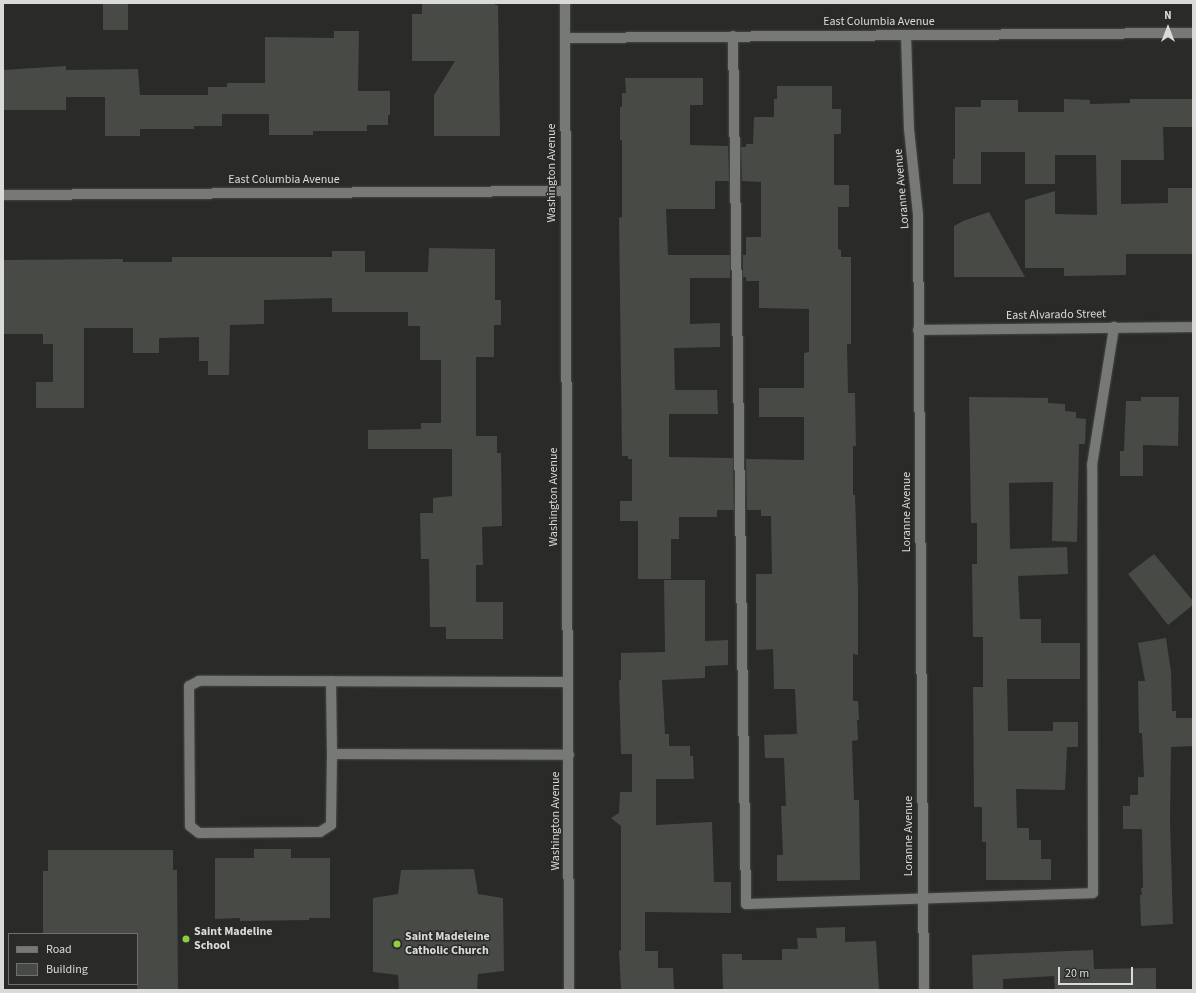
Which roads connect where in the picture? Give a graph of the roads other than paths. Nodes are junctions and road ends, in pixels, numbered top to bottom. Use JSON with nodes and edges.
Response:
{"nodes":[{"id":1,"x":565,"y":3,"type":"edge"},
{"id":2,"x":1193,"y":33,"type":"edge"},
{"id":3,"x":906,"y":35,"type":"junction"},
{"id":4,"x":732,"y":36,"type":"junction"},
{"id":5,"x":565,"y":38,"type":"junction"},
{"id":6,"x":565,"y":191,"type":"junction"},
{"id":7,"x":3,"y":195,"type":"edge"},
{"id":8,"x":1114,"y":327,"type":"junction"},
{"id":9,"x":1193,"y":327,"type":"edge"},
{"id":10,"x":918,"y":330,"type":"junction"},
{"id":11,"x":331,"y":681,"type":"junction"},
{"id":12,"x":568,"y":682,"type":"junction"},
{"id":13,"x":332,"y":754,"type":"junction"},
{"id":14,"x":569,"y":755,"type":"junction"},
{"id":15,"x":923,"y":898,"type":"junction"},
{"id":16,"x":569,"y":990,"type":"edge"},
{"id":17,"x":924,"y":990,"type":"edge"}],
"edges":[{"from":1,"to":5,"type":"street","name":"Washington Avenue"},
{"from":2,"to":3,"type":"street","name":"East Columbia Avenue"},
{"from":3,"to":4,"type":"street","name":"East Columbia Avenue"},
{"from":3,"to":10,"type":"street","name":"Loranne Avenue"},
{"from":4,"to":5,"type":"street","name":"East Columbia Avenue"},
{"from":4,"to":15,"type":"street"},
{"from":5,"to":6,"type":"street","name":"Washington Avenue"},
{"from":6,"to":7,"type":"street","name":"East Columbia Avenue"},
{"from":6,"to":12,"type":"street","name":"Washington Avenue"},
{"from":8,"to":9,"type":"street","name":"East Alvarado Street"},
{"from":8,"to":10,"type":"street","name":"East Alvarado Street"},
{"from":8,"to":15,"type":"street"},
{"from":10,"to":15,"type":"street","name":"Loranne Avenue"},
{"from":11,"to":12,"type":"street"},
{"from":11,"to":13,"type":"street"},
{"from":11,"to":13,"type":"street"},
{"from":12,"to":14,"type":"street","name":"Washington Avenue"},
{"from":13,"to":14,"type":"street"},
{"from":14,"to":16,"type":"street","name":"Washington Avenue"},
{"from":15,"to":17,"type":"street","name":"Loranne Avenue"}]}
